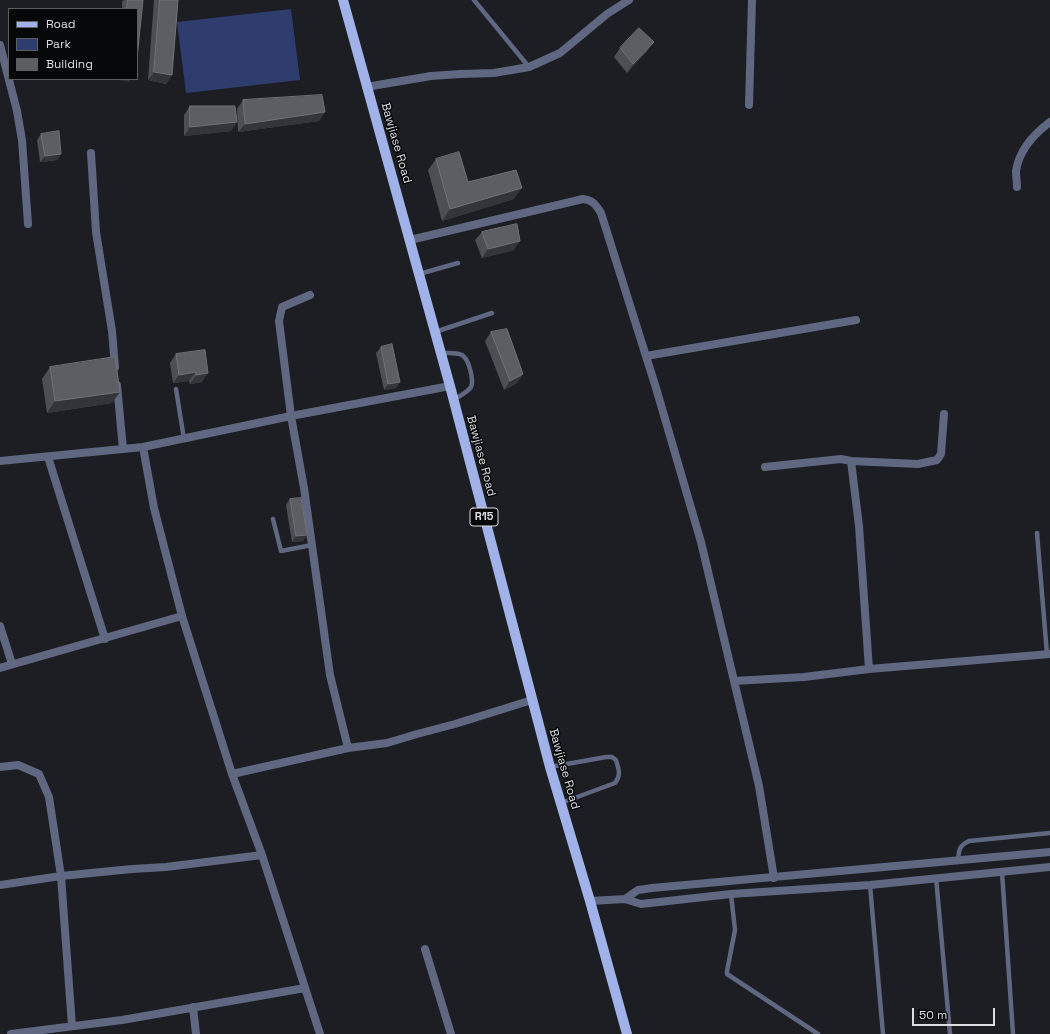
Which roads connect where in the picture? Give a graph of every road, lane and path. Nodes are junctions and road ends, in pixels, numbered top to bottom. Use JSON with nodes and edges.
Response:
{"nodes":[{"id":1,"x":343,"y":0,"type":"edge"},
{"id":2,"x":474,"y":0,"type":"edge"},
{"id":3,"x":629,"y":0,"type":"edge"},
{"id":4,"x":752,"y":0,"type":"edge"},
{"id":5,"x":0,"y":45,"type":"edge"},
{"id":6,"x":529,"y":67,"type":"junction"},
{"id":7,"x":8,"y":76,"type":"edge"},
{"id":8,"x":9,"y":80,"type":"edge"},
{"id":9,"x":366,"y":87,"type":"junction"},
{"id":10,"x":749,"y":104,"type":"dead end"},
{"id":11,"x":1050,"y":122,"type":"edge"},
{"id":12,"x":91,"y":154,"type":"dead end"},
{"id":13,"x":1017,"y":187,"type":"dead end"},
{"id":14,"x":28,"y":224,"type":"dead end"},
{"id":15,"x":410,"y":240,"type":"junction"},
{"id":16,"x":458,"y":263,"type":"dead end"},
{"id":17,"x":419,"y":274,"type":"junction"},
{"id":18,"x":310,"y":295,"type":"dead end"},
{"id":19,"x":492,"y":313,"type":"dead end"},
{"id":20,"x":856,"y":320,"type":"dead end"},
{"id":21,"x":435,"y":332,"type":"junction"},
{"id":22,"x":441,"y":353,"type":"junction"},
{"id":23,"x":646,"y":356,"type":"junction"},
{"id":24,"x":450,"y":386,"type":"junction"},
{"id":25,"x":176,"y":389,"type":"dead end"},
{"id":26,"x":453,"y":400,"type":"junction"},
{"id":27,"x":944,"y":414,"type":"dead end"},
{"id":28,"x":291,"y":416,"type":"junction"},
{"id":29,"x":184,"y":439,"type":"junction"},
{"id":30,"x":143,"y":447,"type":"junction"},
{"id":31,"x":123,"y":449,"type":"junction"},
{"id":32,"x":48,"y":457,"type":"junction"},
{"id":33,"x":0,"y":461,"type":"edge"},
{"id":34,"x":851,"y":461,"type":"junction"},
{"id":35,"x":765,"y":467,"type":"dead end"},
{"id":36,"x":273,"y":519,"type":"dead end"},
{"id":37,"x":1037,"y":533,"type":"dead end"},
{"id":38,"x":312,"y":545,"type":"junction"},
{"id":39,"x":182,"y":616,"type":"junction"},
{"id":40,"x":0,"y":626,"type":"edge"},
{"id":41,"x":105,"y":639,"type":"junction"},
{"id":42,"x":1048,"y":654,"type":"edge"},
{"id":43,"x":12,"y":664,"type":"junction"},
{"id":44,"x":0,"y":668,"type":"edge"},
{"id":45,"x":869,"y":669,"type":"junction"},
{"id":46,"x":734,"y":681,"type":"junction"},
{"id":47,"x":532,"y":700,"type":"junction"},
{"id":48,"x":348,"y":748,"type":"junction"},
{"id":49,"x":0,"y":767,"type":"edge"},
{"id":50,"x":550,"y":767,"type":"junction"},
{"id":51,"x":232,"y":774,"type":"junction"},
{"id":52,"x":560,"y":803,"type":"junction"},
{"id":53,"x":1050,"y":833,"type":"edge"},
{"id":54,"x":1050,"y":852,"type":"edge"},
{"id":55,"x":262,"y":855,"type":"junction"},
{"id":56,"x":958,"y":862,"type":"junction"},
{"id":57,"x":1050,"y":867,"type":"edge"},
{"id":58,"x":1002,"y":872,"type":"junction"},
{"id":59,"x":61,"y":876,"type":"junction"},
{"id":60,"x":774,"y":878,"type":"junction"},
{"id":61,"x":936,"y":878,"type":"junction"},
{"id":62,"x":0,"y":885,"type":"edge"},
{"id":63,"x":870,"y":885,"type":"junction"},
{"id":64,"x":731,"y":894,"type":"junction"},
{"id":65,"x":625,"y":899,"type":"junction"},
{"id":66,"x":590,"y":901,"type":"junction"},
{"id":67,"x":425,"y":949,"type":"dead end"},
{"id":68,"x":305,"y":988,"type":"junction"},
{"id":69,"x":194,"y":1007,"type":"junction"},
{"id":70,"x":72,"y":1026,"type":"junction"},
{"id":71,"x":11,"y":1034,"type":"edge"},
{"id":72,"x":196,"y":1034,"type":"edge"},
{"id":73,"x":320,"y":1034,"type":"edge"},
{"id":74,"x":450,"y":1034,"type":"edge"},
{"id":75,"x":627,"y":1034,"type":"edge"},
{"id":76,"x":818,"y":1034,"type":"edge"},
{"id":77,"x":883,"y":1034,"type":"edge"},
{"id":78,"x":950,"y":1034,"type":"edge"},
{"id":79,"x":1014,"y":1034,"type":"edge"}],
"edges":[{"from":1,"to":9,"type":"main road","name":"Bawjiase Road","number":"R15"},
{"from":2,"to":6,"type":"lane"},
{"from":3,"to":6,"type":"street"},
{"from":4,"to":10,"type":"street"},
{"from":5,"to":7,"type":"street"},
{"from":6,"to":9,"type":"street"},
{"from":8,"to":14,"type":"street"},
{"from":9,"to":15,"type":"main road","name":"Bawjiase Road","number":"R15"},
{"from":11,"to":13,"type":"street"},
{"from":12,"to":31,"type":"street"},
{"from":15,"to":17,"type":"main road","name":"Bawjiase Road","number":"R15"},
{"from":15,"to":23,"type":"street"},
{"from":16,"to":17,"type":"lane"},
{"from":17,"to":21,"type":"main road","name":"Bawjiase Road","number":"R15"},
{"from":18,"to":28,"type":"street"},
{"from":19,"to":21,"type":"lane"},
{"from":20,"to":23,"type":"street"},
{"from":21,"to":22,"type":"main road","name":"Bawjiase Road","number":"R15"},
{"from":22,"to":24,"type":"main road","name":"Bawjiase Road","number":"R15"},
{"from":22,"to":26,"type":"lane"},
{"from":23,"to":46,"type":"street"},
{"from":24,"to":26,"type":"main road","name":"Bawjiase Road","number":"R15"},
{"from":24,"to":28,"type":"street"},
{"from":25,"to":29,"type":"lane"},
{"from":26,"to":47,"type":"main road","name":"Bawjiase Road","number":"R15"},
{"from":27,"to":34,"type":"street"},
{"from":28,"to":29,"type":"street"},
{"from":28,"to":38,"type":"street"},
{"from":29,"to":30,"type":"street"},
{"from":30,"to":31,"type":"street"},
{"from":30,"to":39,"type":"street"},
{"from":31,"to":32,"type":"street"},
{"from":32,"to":33,"type":"street"},
{"from":32,"to":41,"type":"street"},
{"from":34,"to":35,"type":"street"},
{"from":34,"to":45,"type":"street"},
{"from":36,"to":38,"type":"lane"},
{"from":37,"to":42,"type":"lane"},
{"from":38,"to":48,"type":"street"},
{"from":39,"to":41,"type":"street"},
{"from":39,"to":51,"type":"street"},
{"from":40,"to":43,"type":"street"},
{"from":41,"to":43,"type":"street"},
{"from":42,"to":45,"type":"street"},
{"from":43,"to":44,"type":"street"},
{"from":45,"to":46,"type":"street"},
{"from":46,"to":60,"type":"street"},
{"from":47,"to":48,"type":"street"},
{"from":47,"to":50,"type":"main road","name":"Bawjiase Road","number":"R15"},
{"from":48,"to":51,"type":"street"},
{"from":49,"to":59,"type":"street"},
{"from":50,"to":52,"type":"main road","name":"Bawjiase Road","number":"R15"},
{"from":50,"to":52,"type":"lane"},
{"from":51,"to":55,"type":"street"},
{"from":52,"to":66,"type":"main road","name":"Bawjiase Road","number":"R15"},
{"from":53,"to":56,"type":"lane"},
{"from":54,"to":56,"type":"street"},
{"from":55,"to":59,"type":"street"},
{"from":55,"to":68,"type":"street"},
{"from":56,"to":60,"type":"street"},
{"from":57,"to":58,"type":"street"},
{"from":58,"to":61,"type":"street"},
{"from":58,"to":79,"type":"lane"},
{"from":59,"to":62,"type":"street"},
{"from":59,"to":70,"type":"street"},
{"from":60,"to":65,"type":"street"},
{"from":61,"to":63,"type":"street"},
{"from":61,"to":78,"type":"lane"},
{"from":63,"to":64,"type":"street"},
{"from":63,"to":77,"type":"lane"},
{"from":64,"to":65,"type":"street"},
{"from":64,"to":76,"type":"lane"},
{"from":65,"to":66,"type":"street"},
{"from":66,"to":75,"type":"main road","name":"Bawjiase Road","number":"R15"},
{"from":67,"to":74,"type":"street"},
{"from":68,"to":69,"type":"street"},
{"from":68,"to":73,"type":"street"},
{"from":69,"to":70,"type":"street"},
{"from":69,"to":72,"type":"street"},
{"from":70,"to":71,"type":"street"}]}
